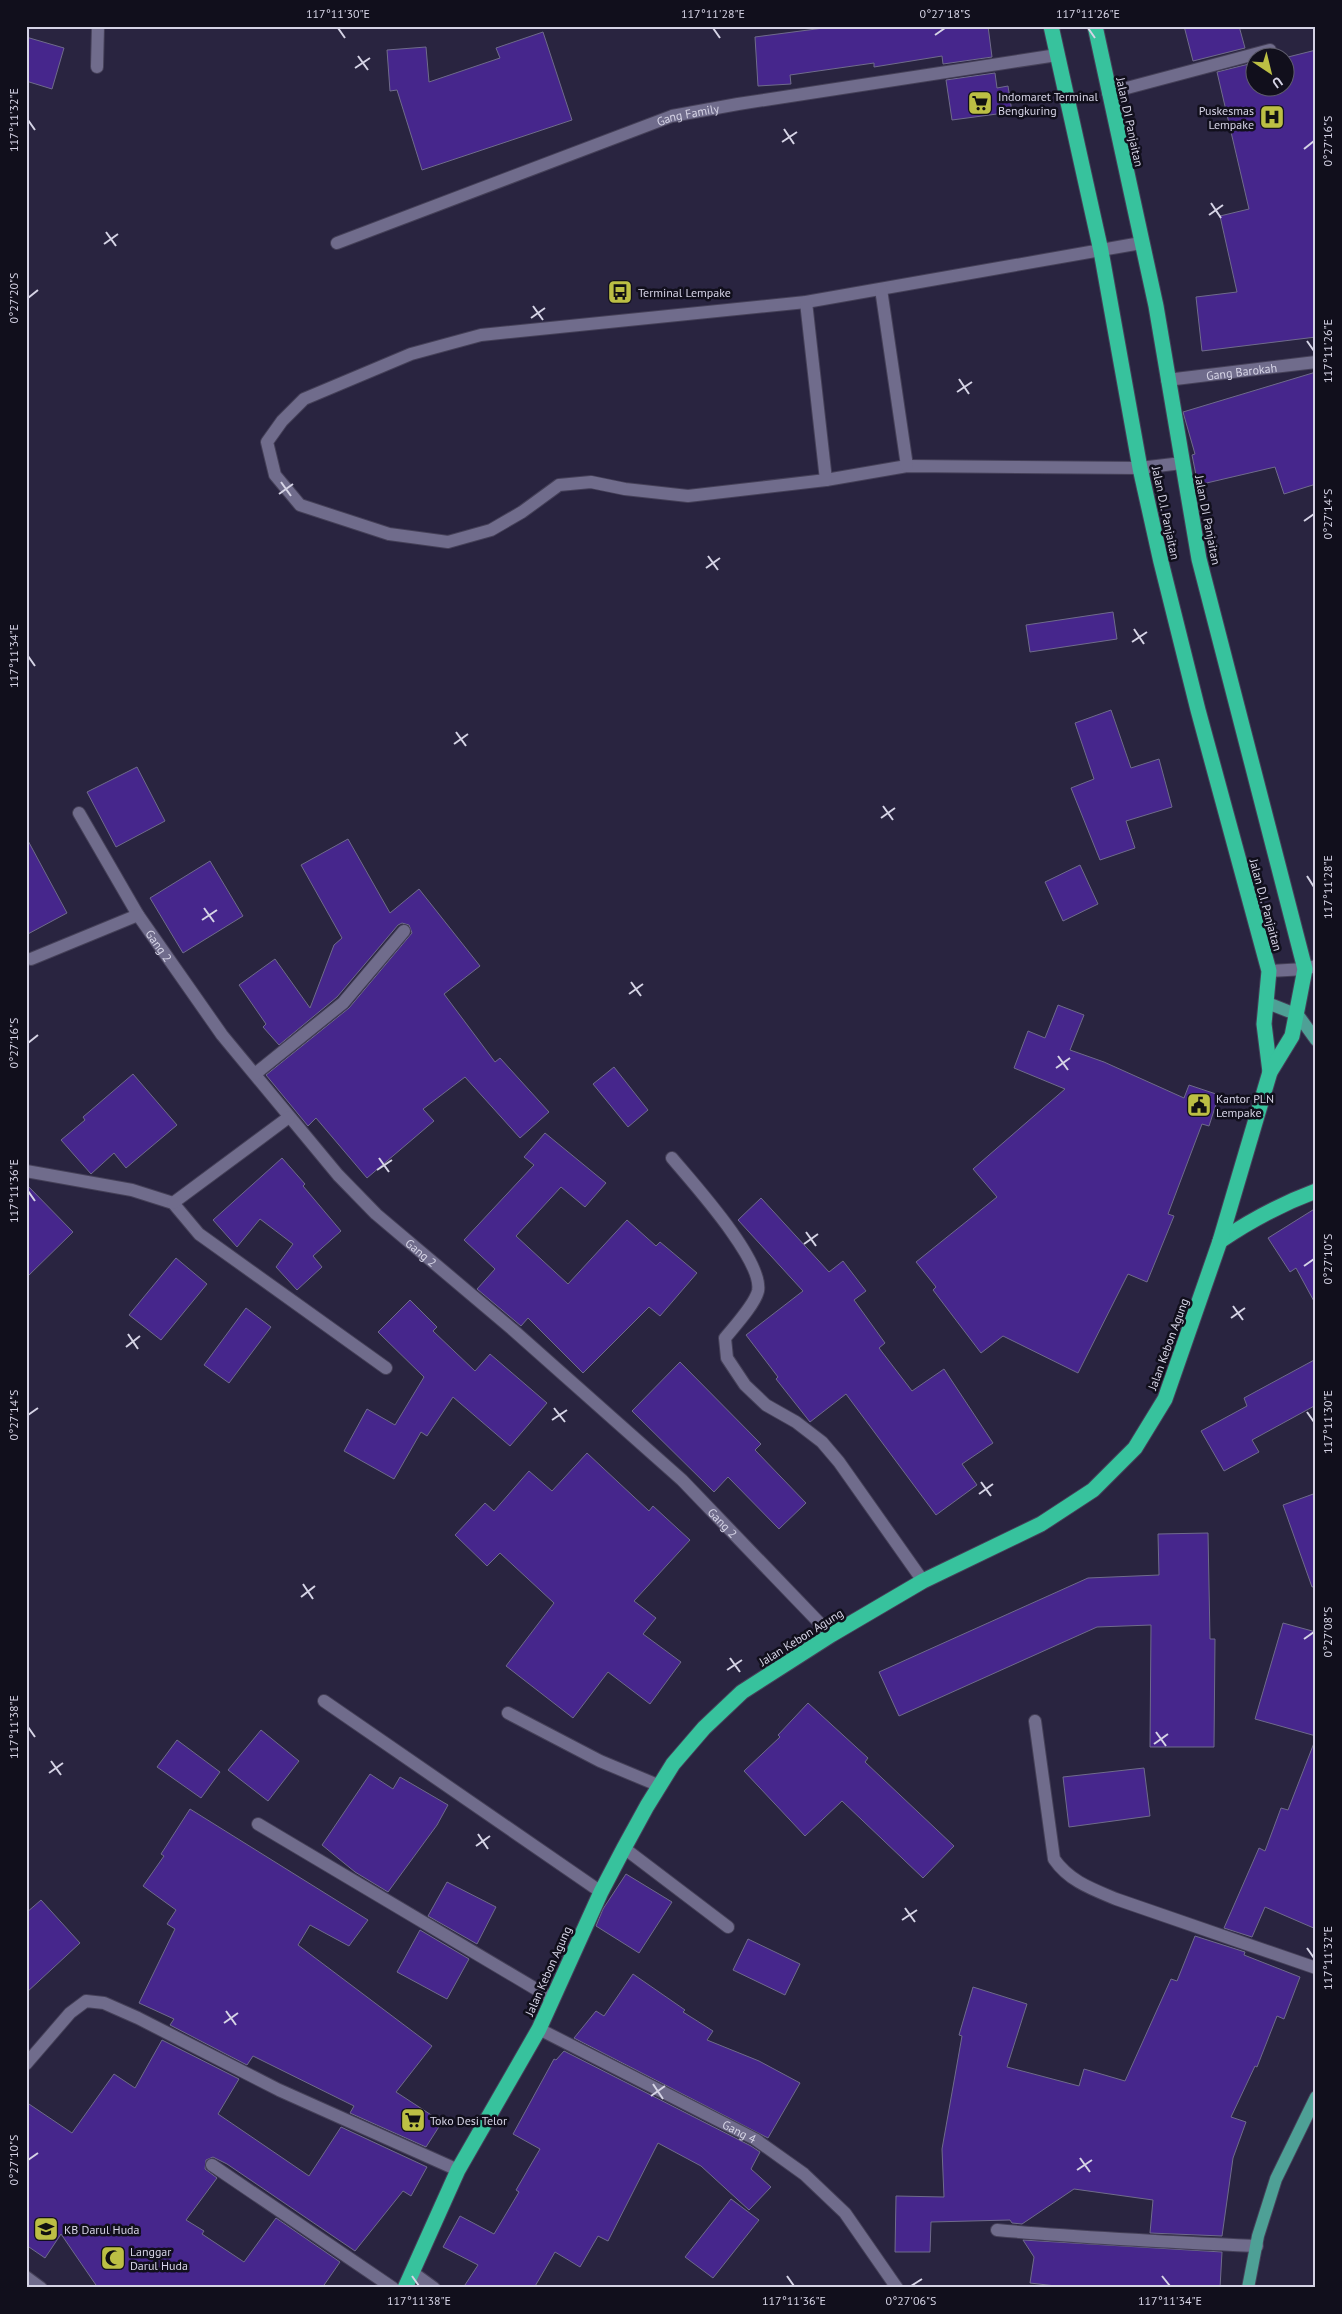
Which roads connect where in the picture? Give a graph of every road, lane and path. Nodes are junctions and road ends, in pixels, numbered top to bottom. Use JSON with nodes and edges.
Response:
{"nodes":[{"id":1,"x":98,"y":26,"type":"edge"},
{"id":2,"x":1051,"y":26,"type":"edge"},
{"id":3,"x":1095,"y":26,"type":"edge"},
{"id":4,"x":1057,"y":55,"type":"junction"},
{"id":5,"x":1244,"y":57,"type":"edge"},
{"id":6,"x":97,"y":67,"type":"dead end"},
{"id":7,"x":1108,"y":93,"type":"junction"},
{"id":8,"x":337,"y":243,"type":"dead end"},
{"id":9,"x":1141,"y":243,"type":"junction"},
{"id":10,"x":1101,"y":252,"type":"junction"},
{"id":11,"x":881,"y":289,"type":"junction"},
{"id":12,"x":806,"y":302,"type":"junction"},
{"id":13,"x":1316,"y":362,"type":"edge"},
{"id":14,"x":1167,"y":380,"type":"junction"},
{"id":15,"x":1182,"y":463,"type":"junction"},
{"id":16,"x":907,"y":466,"type":"junction"},
{"id":17,"x":1140,"y":468,"type":"junction"},
{"id":18,"x":826,"y":480,"type":"junction"},
{"id":19,"x":79,"y":813,"type":"dead end"},
{"id":20,"x":138,"y":915,"type":"junction"},
{"id":21,"x":404,"y":931,"type":"dead end"},
{"id":22,"x":31,"y":959,"type":"dead end"},
{"id":23,"x":1310,"y":968,"type":"edge"},
{"id":24,"x":1269,"y":970,"type":"junction"},
{"id":25,"x":1266,"y":1002,"type":"junction"},
{"id":26,"x":1298,"y":1015,"type":"junction"},
{"id":27,"x":1316,"y":1040,"type":"edge"},
{"id":28,"x":1270,"y":1072,"type":"junction"},
{"id":29,"x":254,"y":1074,"type":"junction"},
{"id":30,"x":289,"y":1117,"type":"junction"},
{"id":31,"x":672,"y":1158,"type":"dead end"},
{"id":32,"x":26,"y":1171,"type":"edge"},
{"id":33,"x":1316,"y":1191,"type":"edge"},
{"id":34,"x":173,"y":1203,"type":"junction"},
{"id":35,"x":1220,"y":1241,"type":"junction"},
{"id":36,"x":386,"y":1368,"type":"dead end"},
{"id":37,"x":922,"y":1581,"type":"junction"},
{"id":38,"x":830,"y":1635,"type":"junction"},
{"id":39,"x":324,"y":1701,"type":"dead end"},
{"id":40,"x":508,"y":1713,"type":"dead end"},
{"id":41,"x":1035,"y":1721,"type":"dead end"},
{"id":42,"x":660,"y":1786,"type":"junction"},
{"id":43,"x":258,"y":1824,"type":"dead end"},
{"id":44,"x":624,"y":1848,"type":"junction"},
{"id":45,"x":601,"y":1892,"type":"junction"},
{"id":46,"x":728,"y":1928,"type":"dead end"},
{"id":47,"x":1316,"y":1968,"type":"edge"},
{"id":48,"x":551,"y":1998,"type":"junction"},
{"id":49,"x":539,"y":2029,"type":"junction"},
{"id":50,"x":26,"y":2064,"type":"edge"},
{"id":51,"x":1316,"y":2097,"type":"edge"},
{"id":52,"x":212,"y":2165,"type":"dead end"},
{"id":53,"x":458,"y":2170,"type":"junction"},
{"id":54,"x":997,"y":2230,"type":"dead end"},
{"id":55,"x":1257,"y":2246,"type":"junction"},
{"id":56,"x":412,"y":2272,"type":"junction"},
{"id":57,"x":26,"y":2278,"type":"edge"},
{"id":58,"x":41,"y":2288,"type":"edge"},
{"id":59,"x":393,"y":2288,"type":"edge"},
{"id":60,"x":405,"y":2288,"type":"edge"},
{"id":61,"x":434,"y":2288,"type":"edge"},
{"id":62,"x":898,"y":2288,"type":"edge"},
{"id":63,"x":1248,"y":2288,"type":"edge"}],
"edges":[{"from":1,"to":6,"type":"street"},
{"from":2,"to":4,"type":"highway","name":"Jalan D.I. Panjaitan"},
{"from":3,"to":7,"type":"highway","name":"Jalan DI Panjaitan"},
{"from":4,"to":8,"type":"street","name":"Gang Family"},
{"from":4,"to":10,"type":"highway","name":"Jalan D.I. Panjaitan"},
{"from":5,"to":7,"type":"street"},
{"from":7,"to":9,"type":"highway","name":"Jalan DI Panjaitan"},
{"from":9,"to":10,"type":"street"},
{"from":9,"to":14,"type":"highway","name":"Jalan DI Panjaitan"},
{"from":10,"to":11,"type":"street"},
{"from":10,"to":17,"type":"highway","name":"Jalan D.I. Panjaitan"},
{"from":11,"to":12,"type":"street"},
{"from":11,"to":16,"type":"street"},
{"from":12,"to":18,"type":"street"},
{"from":12,"to":18,"type":"street"},
{"from":13,"to":14,"type":"street","name":"Gang Barokah"},
{"from":14,"to":15,"type":"highway","name":"Jalan DI Panjaitan"},
{"from":15,"to":17,"type":"street"},
{"from":15,"to":23,"type":"highway","name":"Jalan DI Panjaitan"},
{"from":16,"to":17,"type":"street"},
{"from":16,"to":18,"type":"street"},
{"from":17,"to":24,"type":"highway","name":"Jalan D.I. Panjaitan"},
{"from":19,"to":20,"type":"street","name":"Gang 2"},
{"from":20,"to":22,"type":"street"},
{"from":20,"to":29,"type":"street","name":"Gang 2"},
{"from":21,"to":29,"type":"street"},
{"from":23,"to":24,"type":"street"},
{"from":23,"to":26,"type":"highway","name":"Jalan DI Panjaitan"},
{"from":24,"to":25,"type":"highway","name":"Jalan D.I. Panjaitan"},
{"from":25,"to":26,"type":"main road"},
{"from":25,"to":28,"type":"highway","name":"Jalan D.I. Panjaitan"},
{"from":26,"to":27,"type":"main road"},
{"from":26,"to":28,"type":"highway","name":"Jalan DI Panjaitan"},
{"from":28,"to":35,"type":"highway","name":"Jalan Kebon Agung"},
{"from":29,"to":30,"type":"street","name":"Gang 2"},
{"from":30,"to":34,"type":"street"},
{"from":30,"to":38,"type":"street","name":"Gang 2"},
{"from":31,"to":37,"type":"street"},
{"from":32,"to":34,"type":"street"},
{"from":33,"to":35,"type":"highway"},
{"from":34,"to":36,"type":"street"},
{"from":35,"to":37,"type":"highway","name":"Jalan Kebon Agung"},
{"from":37,"to":38,"type":"highway","name":"Jalan Kebon Agung"},
{"from":38,"to":42,"type":"highway","name":"Jalan Kebon Agung"},
{"from":39,"to":45,"type":"street"},
{"from":40,"to":42,"type":"street"},
{"from":41,"to":47,"type":"street"},
{"from":42,"to":44,"type":"highway","name":"Jalan Kebon Agung"},
{"from":43,"to":48,"type":"street"},
{"from":44,"to":45,"type":"highway","name":"Jalan Kebon Agung"},
{"from":44,"to":46,"type":"street"},
{"from":45,"to":48,"type":"highway","name":"Jalan Kebon Agung"},
{"from":48,"to":49,"type":"highway","name":"Jalan Kebon Agung"},
{"from":49,"to":53,"type":"highway","name":"Jalan Kebon Agung"},
{"from":49,"to":62,"type":"street","name":"Gang 4"},
{"from":50,"to":53,"type":"street"},
{"from":51,"to":55,"type":"main road"},
{"from":52,"to":59,"type":"street"},
{"from":53,"to":56,"type":"highway","name":"Jalan Kebon Agung"},
{"from":54,"to":55,"type":"street"},
{"from":55,"to":63,"type":"main road"},
{"from":56,"to":60,"type":"highway","name":"Jalan Kebon Agung"},
{"from":56,"to":61,"type":"street"},
{"from":57,"to":58,"type":"street"}]}
